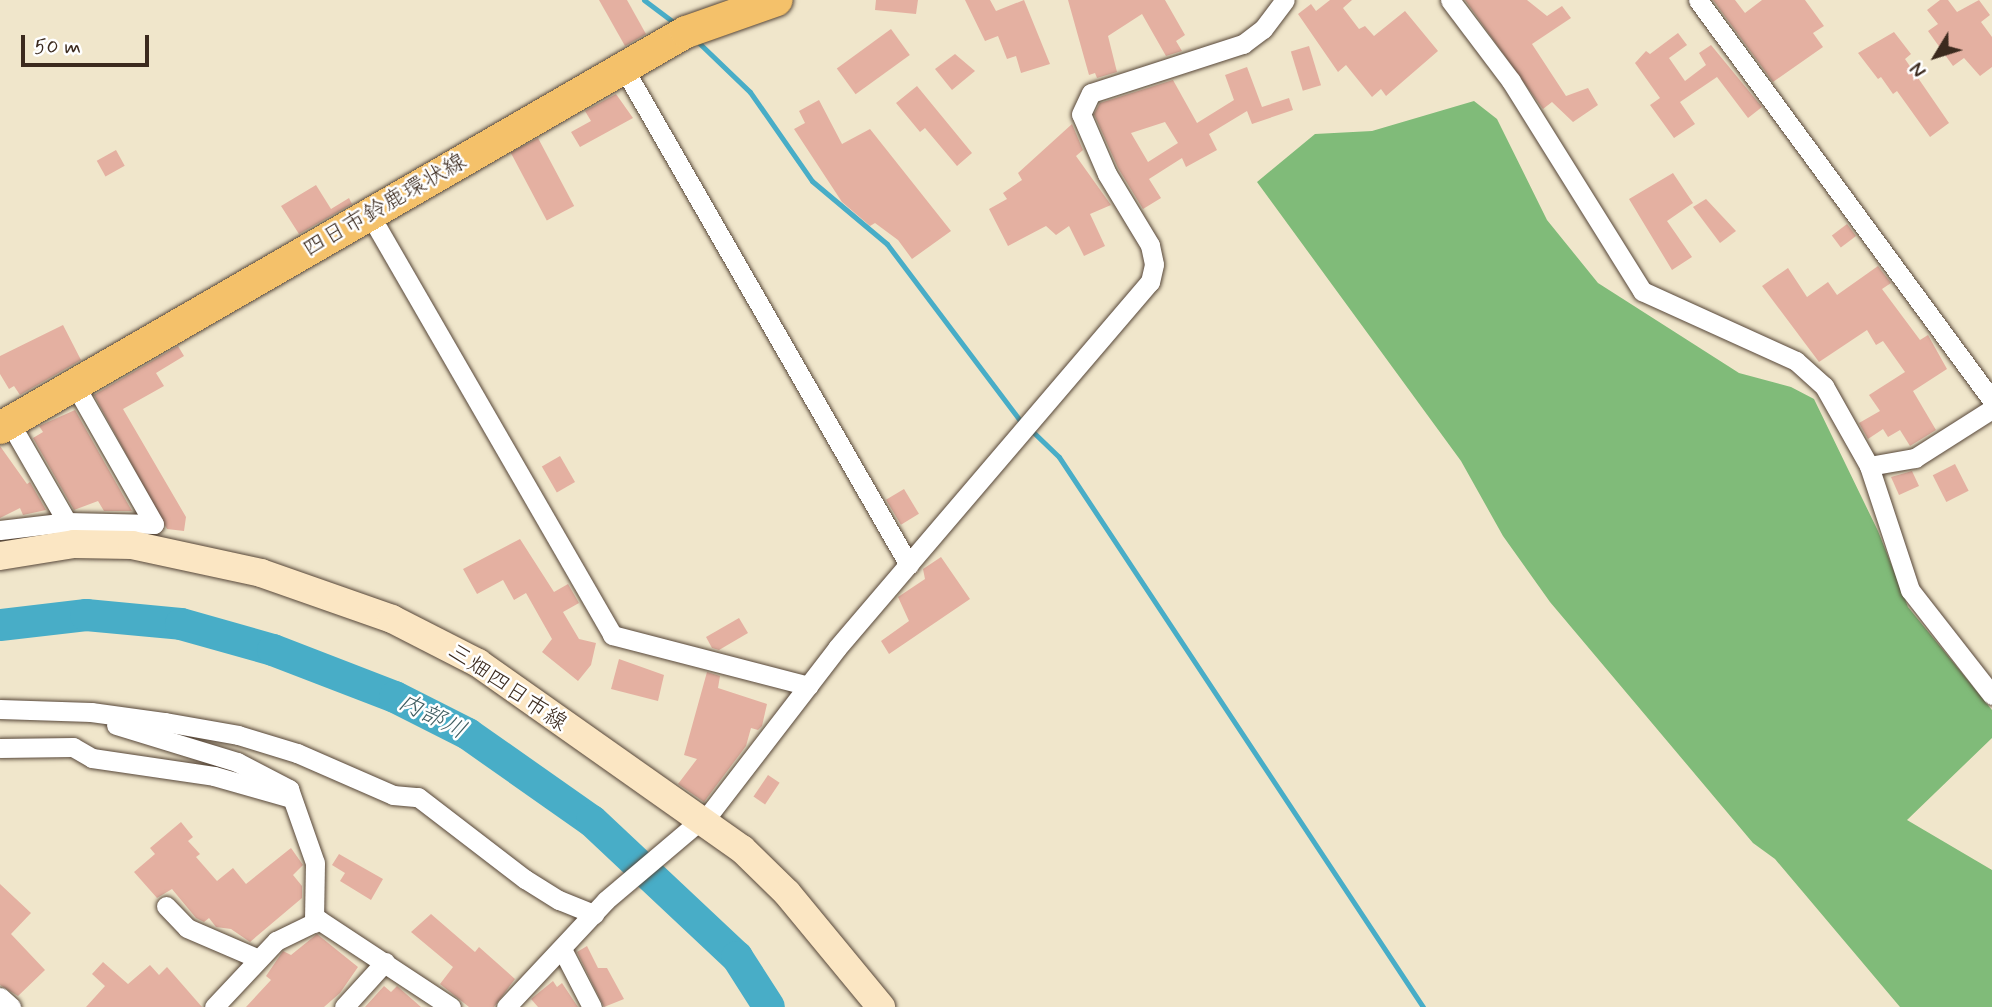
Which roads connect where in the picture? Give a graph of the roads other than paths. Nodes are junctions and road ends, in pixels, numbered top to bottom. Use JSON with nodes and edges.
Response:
{"nodes":[{"id":1,"x":777,"y":0,"type":"edge"},
{"id":2,"x":1285,"y":0,"type":"edge"},
{"id":3,"x":1450,"y":0,"type":"edge"},
{"id":4,"x":1698,"y":0,"type":"edge"},
{"id":5,"x":624,"y":67,"type":"junction"},
{"id":6,"x":370,"y":215,"type":"junction"},
{"id":7,"x":74,"y":384,"type":"junction"},
{"id":8,"x":1992,"y":400,"type":"edge"},
{"id":9,"x":1992,"y":409,"type":"edge"},
{"id":10,"x":5,"y":425,"type":"edge"},
{"id":11,"x":1869,"y":466,"type":"junction"},
{"id":12,"x":66,"y":522,"type":"junction"},
{"id":13,"x":0,"y":530,"type":"edge"},
{"id":14,"x":0,"y":556,"type":"edge"},
{"id":15,"x":909,"y":565,"type":"junction"},
{"id":16,"x":809,"y":686,"type":"junction"},
{"id":17,"x":1992,"y":695,"type":"edge"},
{"id":18,"x":0,"y":709,"type":"edge"},
{"id":19,"x":91,"y":712,"type":"junction"},
{"id":20,"x":0,"y":748,"type":"edge"},
{"id":21,"x":292,"y":798,"type":"junction"},
{"id":22,"x":703,"y":820,"type":"junction"},
{"id":23,"x":166,"y":906,"type":"dead end"},
{"id":24,"x":600,"y":907,"type":"junction"},
{"id":25,"x":314,"y":923,"type":"junction"},
{"id":26,"x":562,"y":949,"type":"junction"},
{"id":27,"x":259,"y":959,"type":"junction"},
{"id":28,"x":385,"y":962,"type":"junction"},
{"id":29,"x":0,"y":997,"type":"edge"},
{"id":30,"x":11,"y":1007,"type":"edge"},
{"id":31,"x":214,"y":1007,"type":"edge"},
{"id":32,"x":344,"y":1007,"type":"edge"},
{"id":33,"x":451,"y":1007,"type":"edge"},
{"id":34,"x":506,"y":1007,"type":"edge"},
{"id":35,"x":592,"y":1007,"type":"edge"},
{"id":36,"x":881,"y":1007,"type":"edge"}],
"edges":[{"from":1,"to":5,"type":"main road","name":"四日市鈴鹿環状線"},
{"from":2,"to":15,"type":"street"},
{"from":3,"to":11,"type":"street"},
{"from":4,"to":8,"type":"street"},
{"from":5,"to":6,"type":"main road","name":"四日市鈴鹿環状線"},
{"from":5,"to":15,"type":"street"},
{"from":6,"to":7,"type":"main road","name":"四日市鈴鹿環状線"},
{"from":6,"to":16,"type":"street"},
{"from":7,"to":10,"type":"main road","name":"四日市鈴鹿環状線"},
{"from":7,"to":12,"type":"street"},
{"from":9,"to":11,"type":"street"},
{"from":10,"to":12,"type":"street"},
{"from":11,"to":17,"type":"street"},
{"from":12,"to":13,"type":"street"},
{"from":14,"to":22,"type":"main road","name":"三畑四日市線"},
{"from":15,"to":16,"type":"street"},
{"from":16,"to":22,"type":"street"},
{"from":18,"to":19,"type":"street"},
{"from":19,"to":21,"type":"street"},
{"from":19,"to":24,"type":"street"},
{"from":20,"to":21,"type":"street"},
{"from":21,"to":25,"type":"street"},
{"from":22,"to":24,"type":"street"},
{"from":22,"to":36,"type":"main road","name":"三畑四日市線"},
{"from":23,"to":27,"type":"street"},
{"from":24,"to":26,"type":"street"},
{"from":25,"to":27,"type":"street"},
{"from":25,"to":28,"type":"street"},
{"from":26,"to":34,"type":"street"},
{"from":26,"to":35,"type":"street"},
{"from":27,"to":31,"type":"street"},
{"from":28,"to":32,"type":"street"},
{"from":28,"to":33,"type":"street"},
{"from":29,"to":30,"type":"street"}]}
